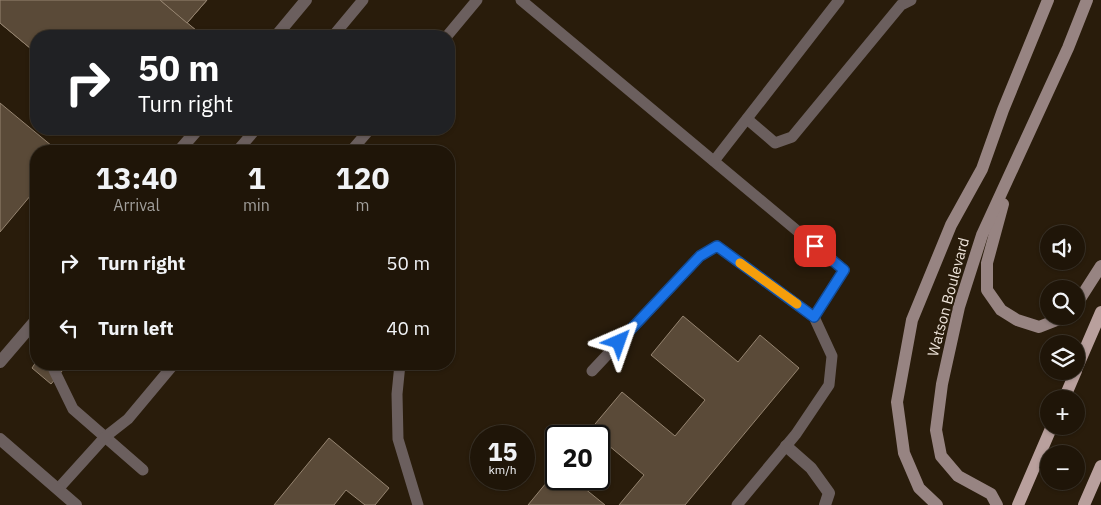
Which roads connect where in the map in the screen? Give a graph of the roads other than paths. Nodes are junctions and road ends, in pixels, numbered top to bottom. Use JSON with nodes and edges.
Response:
{"nodes":[{"id":1,"x":306,"y":0,"type":"edge"},
{"id":2,"x":363,"y":0,"type":"edge"},
{"id":3,"x":477,"y":0,"type":"edge"},
{"id":4,"x":521,"y":0,"type":"edge"},
{"id":5,"x":839,"y":0,"type":"edge"},
{"id":6,"x":911,"y":0,"type":"edge"},
{"id":7,"x":1048,"y":0,"type":"edge"},
{"id":8,"x":1087,"y":0,"type":"edge"},
{"id":9,"x":281,"y":30,"type":"edge"},
{"id":10,"x":338,"y":30,"type":"edge"},
{"id":11,"x":452,"y":30,"type":"edge"},
{"id":12,"x":747,"y":119,"type":"junction"},
{"id":13,"x":193,"y":135,"type":"edge"},
{"id":14,"x":251,"y":135,"type":"edge"},
{"id":15,"x":365,"y":135,"type":"edge"},
{"id":16,"x":184,"y":145,"type":"edge"},
{"id":17,"x":242,"y":145,"type":"edge"},
{"id":18,"x":356,"y":145,"type":"edge"},
{"id":19,"x":714,"y":161,"type":"junction"},
{"id":20,"x":1011,"y":175,"type":"junction"},
{"id":21,"x":1101,"y":266,"type":"edge"},
{"id":22,"x":1085,"y":291,"type":"edge"},
{"id":23,"x":1101,"y":312,"type":"edge"},
{"id":24,"x":814,"y":317,"type":"junction"},
{"id":25,"x":1047,"y":325,"type":"edge"},
{"id":26,"x":30,"y":327,"type":"edge"},
{"id":27,"x":1085,"y":350,"type":"edge"},
{"id":28,"x":0,"y":362,"type":"edge"},
{"id":29,"x":54,"y":370,"type":"edge"},
{"id":30,"x":169,"y":370,"type":"edge"},
{"id":31,"x":399,"y":370,"type":"edge"},
{"id":32,"x":592,"y":371,"type":"dead end"},
{"id":33,"x":1048,"y":435,"type":"edge"},
{"id":34,"x":105,"y":437,"type":"junction"},
{"id":35,"x":0,"y":439,"type":"edge"},
{"id":36,"x":786,"y":446,"type":"junction"},
{"id":37,"x":1101,"y":466,"type":"edge"},
{"id":38,"x":143,"y":470,"type":"dead end"},
{"id":39,"x":58,"y":489,"type":"junction"},
{"id":40,"x":76,"y":505,"type":"edge"},
{"id":41,"x":418,"y":505,"type":"edge"},
{"id":42,"x":737,"y":505,"type":"edge"},
{"id":43,"x":825,"y":505,"type":"edge"},
{"id":44,"x":937,"y":505,"type":"edge"},
{"id":45,"x":997,"y":505,"type":"edge"},
{"id":46,"x":1018,"y":505,"type":"edge"},
{"id":47,"x":1084,"y":505,"type":"edge"}],
"edges":[{"from":1,"to":9,"type":"street"},
{"from":2,"to":10,"type":"lane"},
{"from":3,"to":11,"type":"lane"},
{"from":4,"to":19,"type":"lane"},
{"from":5,"to":12,"type":"lane"},
{"from":6,"to":12,"type":"lane"},
{"from":7,"to":44,"type":"street","name":"Watson Boulevard"},
{"from":8,"to":20,"type":"street","name":"Watson Boulevard"},
{"from":12,"to":19,"type":"lane"},
{"from":13,"to":16,"type":"street"},
{"from":14,"to":17,"type":"lane"},
{"from":15,"to":18,"type":"lane"},
{"from":19,"to":24,"type":"lane"},
{"from":20,"to":25,"type":"street"},
{"from":20,"to":45,"type":"street","name":"Watson Boulevard"},
{"from":21,"to":22,"type":"street"},
{"from":23,"to":27,"type":"main road"},
{"from":24,"to":32,"type":"lane"},
{"from":24,"to":36,"type":"lane"},
{"from":26,"to":28,"type":"street"},
{"from":29,"to":34,"type":"lane"},
{"from":30,"to":34,"type":"lane"},
{"from":31,"to":41,"type":"lane"},
{"from":33,"to":46,"type":"main road"},
{"from":34,"to":38,"type":"lane"},
{"from":34,"to":39,"type":"lane"},
{"from":35,"to":39,"type":"street"},
{"from":36,"to":42,"type":"lane"},
{"from":36,"to":43,"type":"street"},
{"from":37,"to":47,"type":"main road"},
{"from":39,"to":40,"type":"street"}]}
